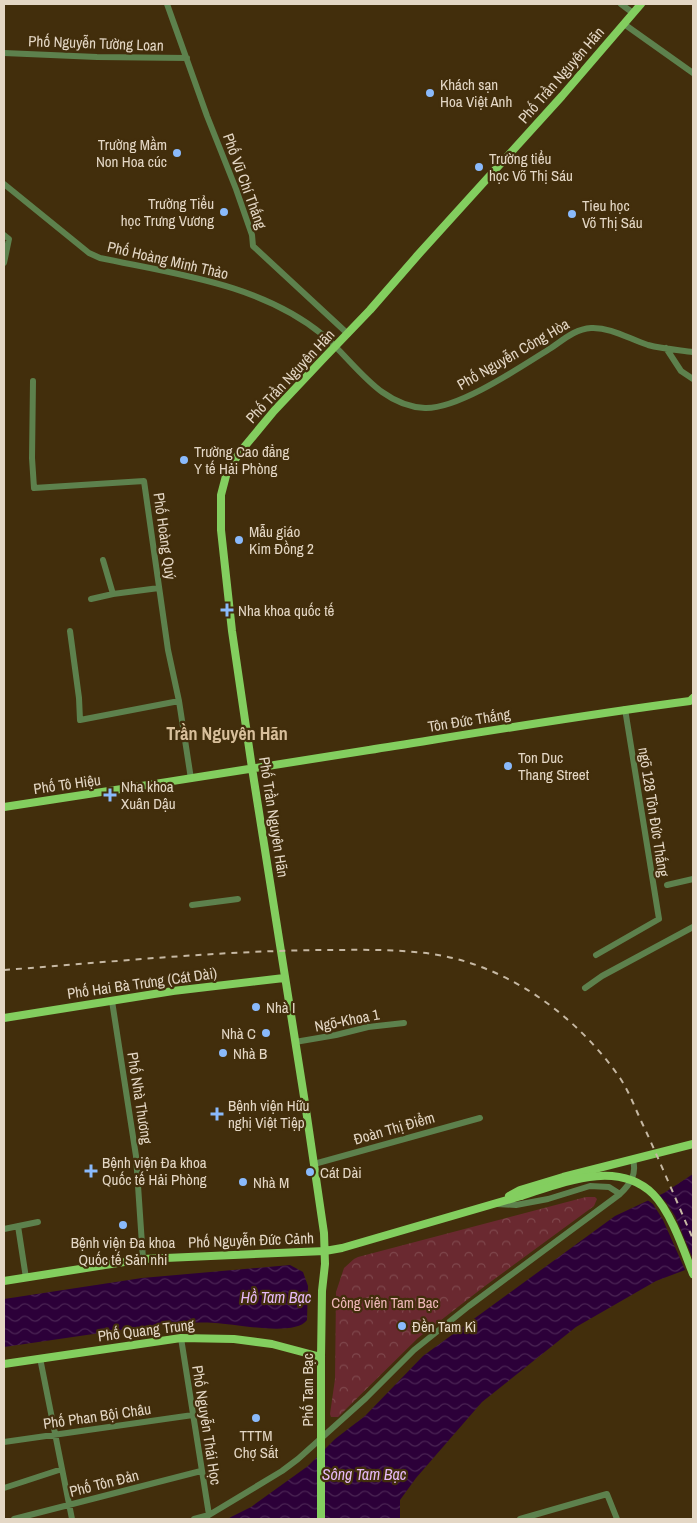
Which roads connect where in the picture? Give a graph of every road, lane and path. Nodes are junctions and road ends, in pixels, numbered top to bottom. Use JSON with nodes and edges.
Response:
{"nodes":[{"id":1,"x":167,"y":4,"type":"edge"},
{"id":2,"x":621,"y":4,"type":"edge"},
{"id":3,"x":641,"y":4,"type":"edge"},
{"id":4,"x":633,"y":13,"type":"junction"},
{"id":5,"x":624,"y":24,"type":"junction"},
{"id":6,"x":4,"y":53,"type":"edge"},
{"id":7,"x":187,"y":58,"type":"junction"},
{"id":8,"x":693,"y":73,"type":"edge"},
{"id":9,"x":4,"y":184,"type":"edge"},
{"id":10,"x":4,"y":235,"type":"edge"},
{"id":11,"x":4,"y":263,"type":"edge"},
{"id":12,"x":348,"y":334,"type":"junction"},
{"id":13,"x":335,"y":346,"type":"junction"},
{"id":14,"x":666,"y":348,"type":"junction"},
{"id":15,"x":693,"y":352,"type":"edge"},
{"id":16,"x":693,"y":379,"type":"edge"},
{"id":17,"x":33,"y":381,"type":"dead end"},
{"id":18,"x":103,"y":560,"type":"dead end"},
{"id":19,"x":159,"y":588,"type":"junction"},
{"id":20,"x":112,"y":594,"type":"junction"},
{"id":21,"x":91,"y":599,"type":"dead end"},
{"id":22,"x":70,"y":631,"type":"dead end"},
{"id":23,"x":692,"y":700,"type":"edge"},
{"id":24,"x":178,"y":701,"type":"junction"},
{"id":25,"x":625,"y":709,"type":"junction"},
{"id":26,"x":252,"y":768,"type":"junction"},
{"id":27,"x":191,"y":779,"type":"junction"},
{"id":28,"x":4,"y":807,"type":"edge"},
{"id":29,"x":693,"y":879,"type":"edge"},
{"id":30,"x":667,"y":885,"type":"dead end"},
{"id":31,"x":238,"y":899,"type":"dead end"},
{"id":32,"x":192,"y":905,"type":"dead end"},
{"id":33,"x":693,"y":927,"type":"edge"},
{"id":34,"x":596,"y":955,"type":"dead end"},
{"id":35,"x":284,"y":978,"type":"junction"},
{"id":36,"x":585,"y":988,"type":"dead end"},
{"id":37,"x":112,"y":1001,"type":"junction"},
{"id":38,"x":4,"y":1018,"type":"edge"},
{"id":39,"x":404,"y":1023,"type":"dead end"},
{"id":40,"x":295,"y":1042,"type":"junction"},
{"id":41,"x":480,"y":1118,"type":"dead end"},
{"id":42,"x":693,"y":1144,"type":"edge"},
{"id":43,"x":633,"y":1160,"type":"junction"},
{"id":44,"x":314,"y":1164,"type":"junction"},
{"id":45,"x":620,"y":1194,"type":"junction"},
{"id":46,"x":494,"y":1203,"type":"junction"},
{"id":47,"x":38,"y":1222,"type":"dead end"},
{"id":48,"x":18,"y":1226,"type":"junction"},
{"id":49,"x":4,"y":1229,"type":"edge"},
{"id":50,"x":325,"y":1251,"type":"junction"},
{"id":51,"x":143,"y":1259,"type":"junction"},
{"id":52,"x":693,"y":1274,"type":"edge"},
{"id":53,"x":26,"y":1278,"type":"junction"},
{"id":54,"x":4,"y":1281,"type":"edge"},
{"id":55,"x":182,"y":1338,"type":"junction"},
{"id":56,"x":321,"y":1356,"type":"junction"},
{"id":57,"x":40,"y":1358,"type":"junction"},
{"id":58,"x":4,"y":1364,"type":"edge"},
{"id":59,"x":193,"y":1415,"type":"junction"},
{"id":60,"x":56,"y":1434,"type":"junction"},
{"id":61,"x":321,"y":1437,"type":"junction"},
{"id":62,"x":4,"y":1442,"type":"edge"},
{"id":63,"x":62,"y":1469,"type":"junction"},
{"id":64,"x":201,"y":1471,"type":"junction"},
{"id":65,"x":4,"y":1488,"type":"edge"},
{"id":66,"x":69,"y":1505,"type":"junction"},
{"id":67,"x":209,"y":1515,"type":"junction"},
{"id":68,"x":14,"y":1519,"type":"edge"},
{"id":69,"x":72,"y":1519,"type":"edge"},
{"id":70,"x":194,"y":1519,"type":"edge"},
{"id":71,"x":321,"y":1519,"type":"edge"},
{"id":72,"x":520,"y":1519,"type":"edge"},
{"id":73,"x":616,"y":1519,"type":"edge"}],
"edges":[{"from":1,"to":7,"type":"street","name":"Phố Vũ Chí Thắng"},
{"from":2,"to":4,"type":"street"},
{"from":3,"to":4,"type":"main road","name":"Phố Trần Nguyên Hãn"},
{"from":4,"to":5,"type":"main road","name":"Phố Trần Nguyên Hãn"},
{"from":5,"to":8,"type":"street"},
{"from":5,"to":12,"type":"main road","name":"Phố Trần Nguyên Hãn"},
{"from":6,"to":7,"type":"street","name":"Phố Nguyễn Tường Loan"},
{"from":7,"to":12,"type":"street","name":"Phố Vũ Chí Thắng"},
{"from":9,"to":13,"type":"street","name":"Phố Hoàng Minh Thảo"},
{"from":10,"to":11,"type":"street"},
{"from":12,"to":13,"type":"main road","name":"Phố Trần Nguyên Hãn"},
{"from":13,"to":14,"type":"street","name":"Phố Nguyễn Công Hòa"},
{"from":13,"to":26,"type":"main road","name":"Phố Trần Nguyên Hãn"},
{"from":14,"to":15,"type":"street","name":"Phố Nguyễn Công Hòa"},
{"from":14,"to":16,"type":"street"},
{"from":17,"to":19,"type":"street","name":"Phố Hoàng Quý"},
{"from":18,"to":20,"type":"street"},
{"from":19,"to":20,"type":"street"},
{"from":19,"to":24,"type":"street","name":"Phố Hoàng Quý"},
{"from":20,"to":21,"type":"street"},
{"from":22,"to":24,"type":"street"},
{"from":23,"to":25,"type":"main road","name":"Tôn Đức Thắng"},
{"from":24,"to":27,"type":"street","name":"Phố Hoàng Quý"},
{"from":25,"to":26,"type":"main road","name":"Tôn Đức Thắng"},
{"from":25,"to":34,"type":"street","name":"ngõ 128 Tôn Đức Thắng"},
{"from":26,"to":27,"type":"main road","name":"Phố Tô Hiệu"},
{"from":26,"to":35,"type":"main road","name":"Phố Trần Nguyên Hãn"},
{"from":27,"to":28,"type":"main road","name":"Phố Tô Hiệu"},
{"from":29,"to":30,"type":"street"},
{"from":31,"to":32,"type":"street"},
{"from":33,"to":36,"type":"street"},
{"from":35,"to":37,"type":"main road","name":"Phố Hai Bà Trưng (Cát Dài)"},
{"from":35,"to":40,"type":"main road","name":"Phố Trần Nguyên Hãn"},
{"from":37,"to":38,"type":"main road","name":"Phố Hai Bà Trưng (Cát Dài)"},
{"from":37,"to":51,"type":"street","name":"Phố Nhà Thương"},
{"from":39,"to":40,"type":"street","name":"Ngõ-Khoa 1"},
{"from":40,"to":44,"type":"main road","name":"Phố Trần Nguyên Hãn"},
{"from":41,"to":44,"type":"street","name":"Đoàn Thị Điểm"},
{"from":42,"to":43,"type":"main road","name":"Phố Nguyễn Đức Cảnh"},
{"from":43,"to":45,"type":"street"},
{"from":43,"to":46,"type":"main road","name":"Phố Nguyễn Đức Cảnh"},
{"from":44,"to":50,"type":"main road","name":"Phố Trần Nguyên Hãn"},
{"from":45,"to":46,"type":"street"},
{"from":45,"to":61,"type":"street"},
{"from":46,"to":50,"type":"main road","name":"Phố Nguyễn Đức Cảnh"},
{"from":46,"to":52,"type":"main road","name":"Phố Nguyễn Đức Cảnh","bridge":true},
{"from":47,"to":48,"type":"street"},
{"from":48,"to":49,"type":"street"},
{"from":48,"to":53,"type":"street"},
{"from":50,"to":51,"type":"main road","name":"Phố Nguyễn Đức Cảnh"},
{"from":50,"to":56,"type":"main road","name":"Phố Tam Bạc"},
{"from":51,"to":53,"type":"main road","name":"Phố Nguyễn Đức Cảnh"},
{"from":53,"to":54,"type":"main road","name":"Phố Nguyễn Đức Cảnh"},
{"from":55,"to":56,"type":"main road","name":"Phố Quang Trung"},
{"from":55,"to":57,"type":"main road","name":"Phố Quang Trung"},
{"from":55,"to":59,"type":"street","name":"Phố Nguyễn Thái Học"},
{"from":56,"to":61,"type":"main road","name":"Phố Tam Bạc"},
{"from":57,"to":58,"type":"main road","name":"Phố Quang Trung"},
{"from":57,"to":60,"type":"street"},
{"from":59,"to":60,"type":"street","name":"Phố Phan Bội Châu"},
{"from":59,"to":64,"type":"street","name":"Phố Nguyễn Thái Học"},
{"from":60,"to":62,"type":"street","name":"Phố Phan Bội Châu"},
{"from":60,"to":63,"type":"street"},
{"from":61,"to":67,"type":"street","name":"Phố Tam Bạc"},
{"from":61,"to":71,"type":"main road"},
{"from":63,"to":65,"type":"street"},
{"from":63,"to":66,"type":"street"},
{"from":64,"to":66,"type":"street","name":"Phố Tôn Đản"},
{"from":64,"to":67,"type":"street","name":"Phố Nguyễn Thái Học"},
{"from":66,"to":68,"type":"street","name":"Phố Tôn Đản"},
{"from":66,"to":69,"type":"street"},
{"from":67,"to":70,"type":"street","name":"Phố Tam Bạc"},
{"from":72,"to":73,"type":"street"}]}
